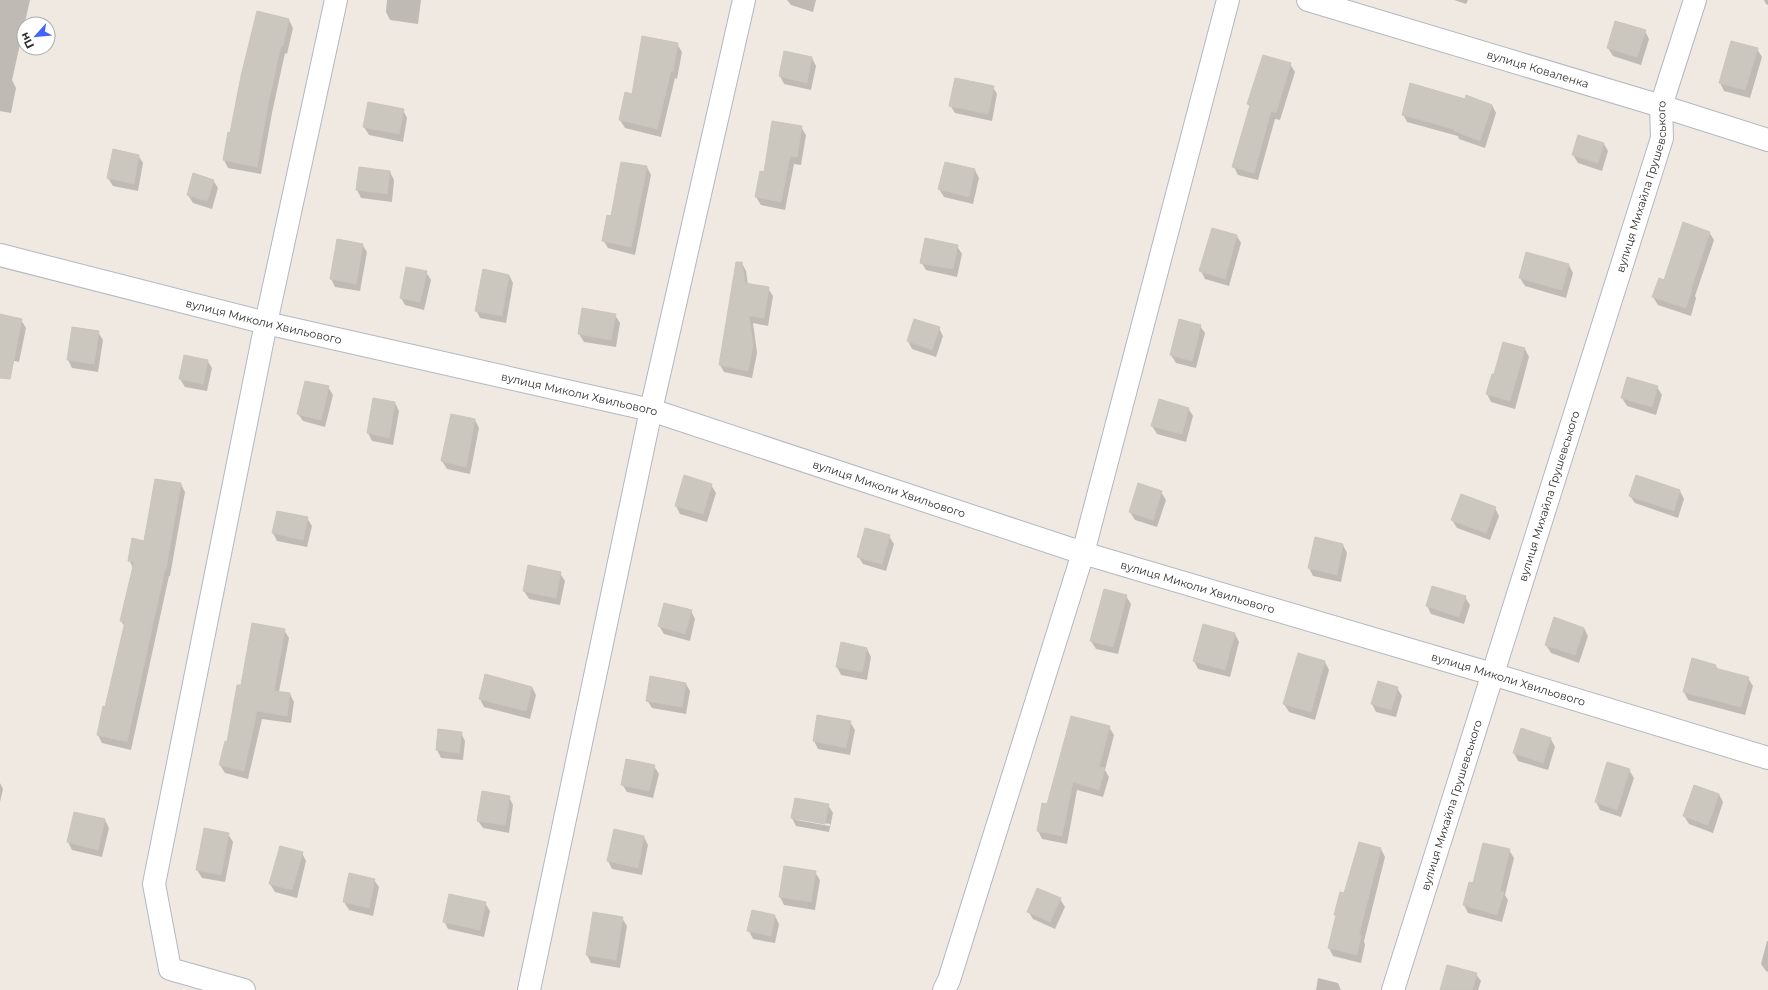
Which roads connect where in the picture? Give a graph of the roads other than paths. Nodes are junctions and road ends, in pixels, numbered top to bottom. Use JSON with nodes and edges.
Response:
{"nodes":[{"id":1,"x":336,"y":0,"type":"edge"},
{"id":2,"x":744,"y":0,"type":"edge"},
{"id":3,"x":1228,"y":0,"type":"edge"},
{"id":4,"x":1308,"y":0,"type":"edge"},
{"id":5,"x":1695,"y":0,"type":"edge"},
{"id":6,"x":1661,"y":106,"type":"junction"},
{"id":7,"x":1768,"y":140,"type":"edge"},
{"id":8,"x":0,"y":255,"type":"edge"},
{"id":9,"x":266,"y":323,"type":"junction"},
{"id":10,"x":651,"y":410,"type":"junction"},
{"id":11,"x":1083,"y":553,"type":"junction"},
{"id":12,"x":1492,"y":674,"type":"junction"},
{"id":13,"x":1768,"y":758,"type":"edge"},
{"id":14,"x":244,"y":990,"type":"edge"},
{"id":15,"x":528,"y":990,"type":"edge"},
{"id":16,"x":944,"y":990,"type":"edge"},
{"id":17,"x":1393,"y":990,"type":"edge"}],
"edges":[{"from":1,"to":9,"type":"street"},
{"from":2,"to":10,"type":"street"},
{"from":3,"to":11,"type":"street"},
{"from":4,"to":6,"type":"street","name":"вулиця Коваленка"},
{"from":5,"to":6,"type":"street","name":"вулиця Михайла Грушевського"},
{"from":6,"to":7,"type":"street","name":"вулиця Коваленка"},
{"from":6,"to":12,"type":"street","name":"вулиця Михайла Грушевського"},
{"from":8,"to":9,"type":"street","name":"вулиця Миколи Хвильового"},
{"from":9,"to":10,"type":"street","name":"вулиця Миколи Хвильового"},
{"from":9,"to":14,"type":"street"},
{"from":10,"to":11,"type":"street","name":"вулиця Миколи Хвильового"},
{"from":10,"to":15,"type":"street"},
{"from":11,"to":12,"type":"street","name":"вулиця Миколи Хвильового"},
{"from":11,"to":16,"type":"street"},
{"from":12,"to":13,"type":"street","name":"вулиця Миколи Хвильового"},
{"from":12,"to":17,"type":"street","name":"вулиця Михайла Грушевського"}]}
